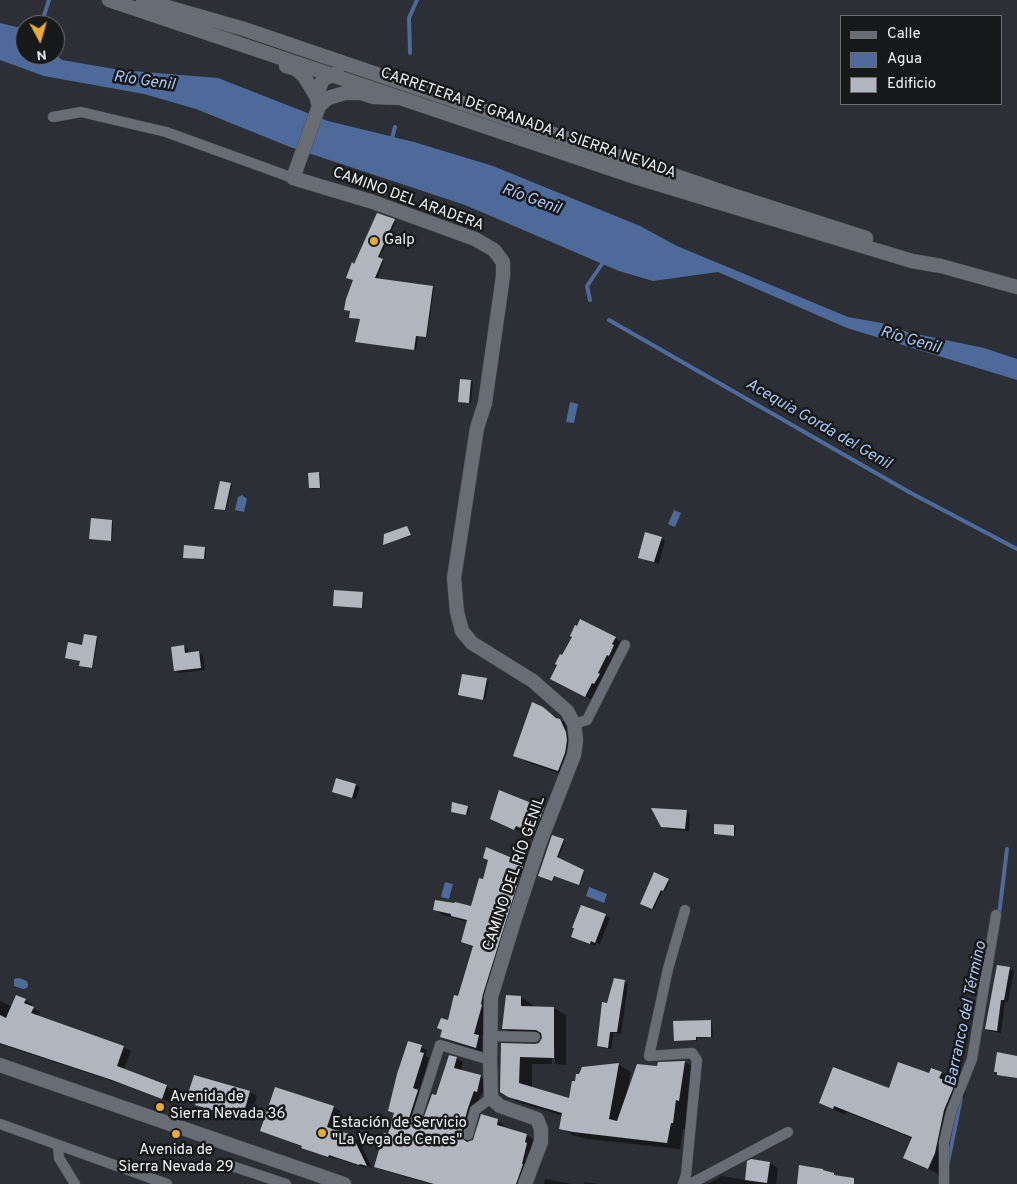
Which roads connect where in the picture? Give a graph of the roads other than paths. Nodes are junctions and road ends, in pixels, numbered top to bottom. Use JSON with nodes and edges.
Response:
{"nodes":[{"id":1,"x":109,"y":0,"type":"edge"},
{"id":2,"x":143,"y":0,"type":"edge"},
{"id":3,"x":244,"y":29,"type":"junction"},
{"id":4,"x":210,"y":34,"type":"junction"},
{"id":5,"x":331,"y":74,"type":"junction"},
{"id":6,"x":401,"y":98,"type":"junction"},
{"id":7,"x":321,"y":100,"type":"junction"},
{"id":8,"x":482,"y":108,"type":"junction"},
{"id":9,"x":53,"y":116,"type":"dead end"},
{"id":10,"x":293,"y":178,"type":"junction"},
{"id":11,"x":941,"y":266,"type":"junction"},
{"id":12,"x":1017,"y":287,"type":"edge"},
{"id":13,"x":625,"y":645,"type":"dead end"},
{"id":14,"x":574,"y":724,"type":"junction"},
{"id":15,"x":685,"y":910,"type":"dead end"},
{"id":16,"x":996,"y":915,"type":"dead end"},
{"id":17,"x":491,"y":1036,"type":"junction"},
{"id":18,"x":534,"y":1037,"type":"dead end"},
{"id":19,"x":490,"y":1060,"type":"junction"},
{"id":20,"x":0,"y":1065,"type":"edge"},
{"id":21,"x":491,"y":1098,"type":"junction"},
{"id":22,"x":416,"y":1120,"type":"dead end"},
{"id":23,"x":0,"y":1124,"type":"edge"},
{"id":24,"x":788,"y":1132,"type":"dead end"},
{"id":25,"x":468,"y":1135,"type":"dead end"},
{"id":26,"x":58,"y":1145,"type":"junction"},
{"id":27,"x":232,"y":1166,"type":"dead end"},
{"id":28,"x":75,"y":1184,"type":"edge"},
{"id":29,"x":167,"y":1184,"type":"edge"},
{"id":30,"x":286,"y":1184,"type":"edge"},
{"id":31,"x":344,"y":1184,"type":"edge"},
{"id":32,"x":526,"y":1184,"type":"edge"},
{"id":33,"x":683,"y":1184,"type":"edge"},
{"id":34,"x":690,"y":1184,"type":"edge"},
{"id":35,"x":944,"y":1184,"type":"edge"}],
"edges":[{"from":1,"to":4,"type":"main road","name":"CARRETERA DE GRANADA A SIERRA NEVADA"},
{"from":2,"to":3,"type":"main road","name":"CARRETERA DE GRANADA A SIERRA NEVADA"},
{"from":3,"to":5,"type":"main road"},
{"from":3,"to":8,"type":"main road","name":"CARRETERA DE GRANADA A SIERRA NEVADA"},
{"from":4,"to":5,"type":"main road","name":"CARRETERA DE GRANADA A SIERRA NEVADA"},
{"from":4,"to":7,"type":"main road"},
{"from":5,"to":6,"type":"main road","name":"CARRETERA DE GRANADA A SIERRA NEVADA"},
{"from":5,"to":7,"type":"main road"},
{"from":5,"to":8,"type":"main road"},
{"from":6,"to":7,"type":"main road"},
{"from":6,"to":11,"type":"main road","name":"CARRETERA DE GRANADA A SIERRA NEVADA"},
{"from":7,"to":10,"type":"main road"},
{"from":8,"to":11,"type":"main road","name":"CARRETERA DE GRANADA A SIERRA NEVADA"},
{"from":9,"to":10,"type":"street","name":"CAMINO DEL ARADERA"},
{"from":10,"to":14,"type":"main road","name":"CAMINO DEL ARADERA"},
{"from":11,"to":12,"type":"main road","name":"CARRETERA DE GRANADA A SIERRA NEVADA"},
{"from":13,"to":14,"type":"street"},
{"from":14,"to":17,"type":"main road","name":"CAMINO DEL RÍO GENIL"},
{"from":15,"to":33,"type":"street"},
{"from":16,"to":35,"type":"street"},
{"from":17,"to":18,"type":"street"},
{"from":17,"to":19,"type":"main road","name":"CAMINO DEL RÍO GENIL"},
{"from":19,"to":21,"type":"main road","name":"CAMINO DEL RÍO GENIL"},
{"from":19,"to":22,"type":"street"},
{"from":20,"to":31,"type":"main road"},
{"from":21,"to":25,"type":"street"},
{"from":21,"to":32,"type":"main road"},
{"from":23,"to":26,"type":"street"},
{"from":24,"to":34,"type":"street"},
{"from":26,"to":28,"type":"street"},
{"from":26,"to":29,"type":"street"},
{"from":27,"to":30,"type":"street"}]}
